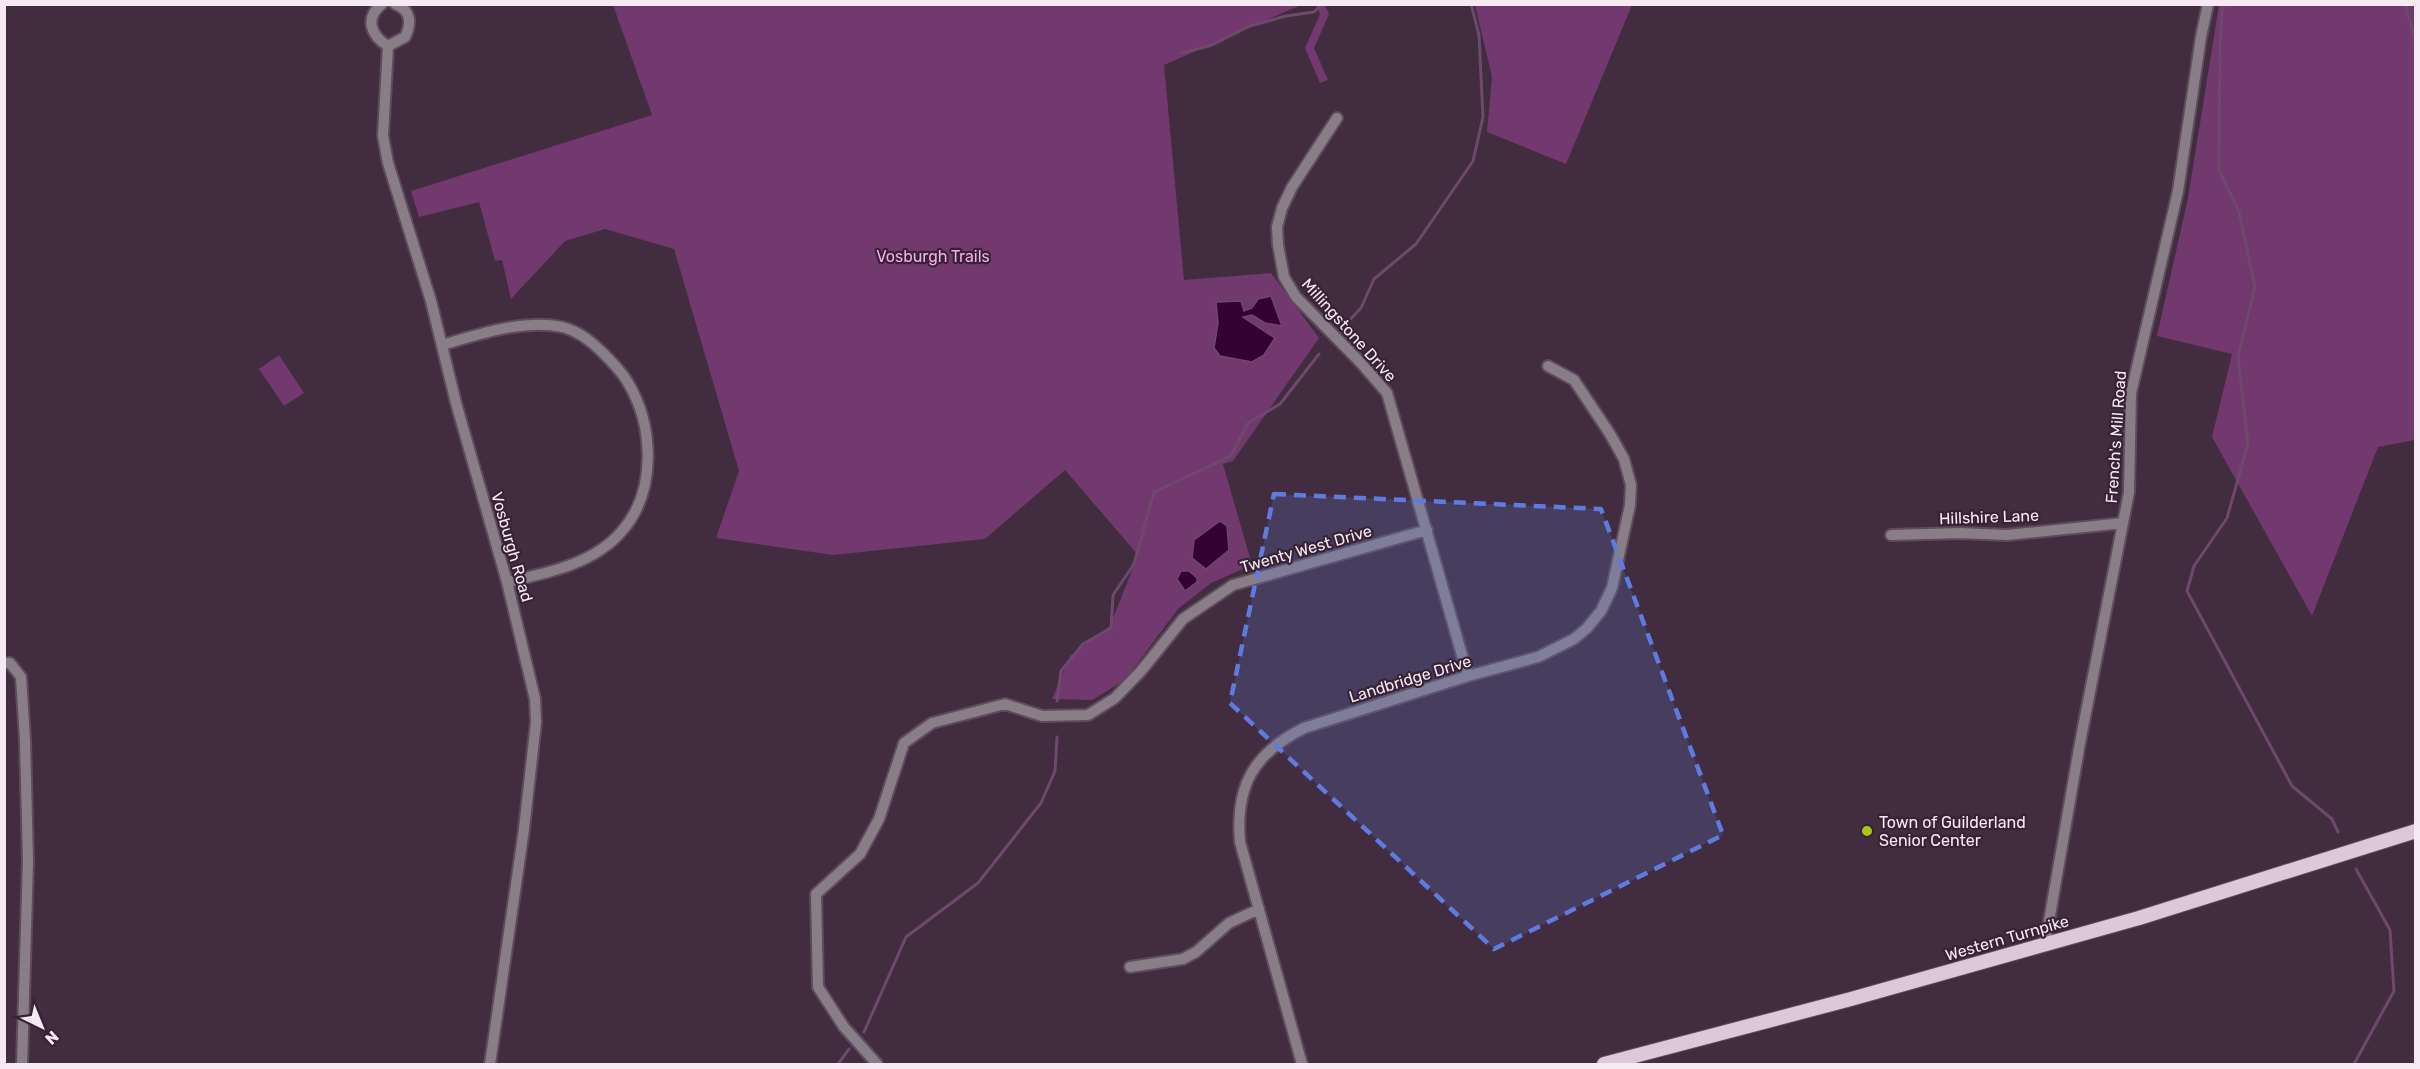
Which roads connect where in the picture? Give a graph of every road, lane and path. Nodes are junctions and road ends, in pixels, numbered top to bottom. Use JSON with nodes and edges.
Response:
{"nodes":[{"id":1,"x":382,"y":4,"type":"edge"},
{"id":2,"x":395,"y":4,"type":"edge"},
{"id":3,"x":2208,"y":4,"type":"edge"},
{"id":4,"x":388,"y":46,"type":"junction"},
{"id":5,"x":1336,"y":118,"type":"dead end"},
{"id":6,"x":442,"y":345,"type":"junction"},
{"id":7,"x":1548,"y":366,"type":"dead end"},
{"id":8,"x":2123,"y":523,"type":"junction"},
{"id":9,"x":1427,"y":530,"type":"junction"},
{"id":10,"x":1892,"y":535,"type":"dead end"},
{"id":11,"x":507,"y":582,"type":"junction"},
{"id":12,"x":4,"y":663,"type":"edge"},
{"id":13,"x":1468,"y":676,"type":"junction"},
{"id":14,"x":2415,"y":831,"type":"edge"},
{"id":15,"x":1259,"y":909,"type":"junction"},
{"id":16,"x":2045,"y":944,"type":"junction"},
{"id":17,"x":1130,"y":967,"type":"dead end"},
{"id":18,"x":22,"y":1065,"type":"edge"},
{"id":19,"x":490,"y":1065,"type":"edge"},
{"id":20,"x":877,"y":1065,"type":"edge"},
{"id":21,"x":1302,"y":1065,"type":"edge"},
{"id":22,"x":1604,"y":1065,"type":"edge"}],
"edges":[{"from":1,"to":4,"type":"street"},
{"from":2,"to":4,"type":"street"},
{"from":3,"to":8,"type":"street","name":"French's Mill Road"},
{"from":4,"to":6,"type":"street","name":"Vosburgh Road"},
{"from":5,"to":9,"type":"street","name":"Millingstone Drive"},
{"from":6,"to":11,"type":"street","name":"Vosburgh Road"},
{"from":6,"to":11,"type":"street"},
{"from":7,"to":13,"type":"street","name":"Landbridge Drive"},
{"from":8,"to":10,"type":"street","name":"Hillshire Lane"},
{"from":8,"to":16,"type":"street","name":"French's Mill Road"},
{"from":9,"to":13,"type":"street","name":"Millingstone Drive"},
{"from":9,"to":20,"type":"street","name":"Twenty West Drive"},
{"from":11,"to":19,"type":"street","name":"Vosburgh Road"},
{"from":12,"to":18,"type":"street"},
{"from":13,"to":15,"type":"street","name":"Landbridge Drive"},
{"from":14,"to":16,"type":"main road","name":"Western Turnpike"},
{"from":15,"to":17,"type":"street"},
{"from":15,"to":21,"type":"street","name":"Landbridge Drive"},
{"from":16,"to":22,"type":"main road","name":"Western Turnpike"}]}
